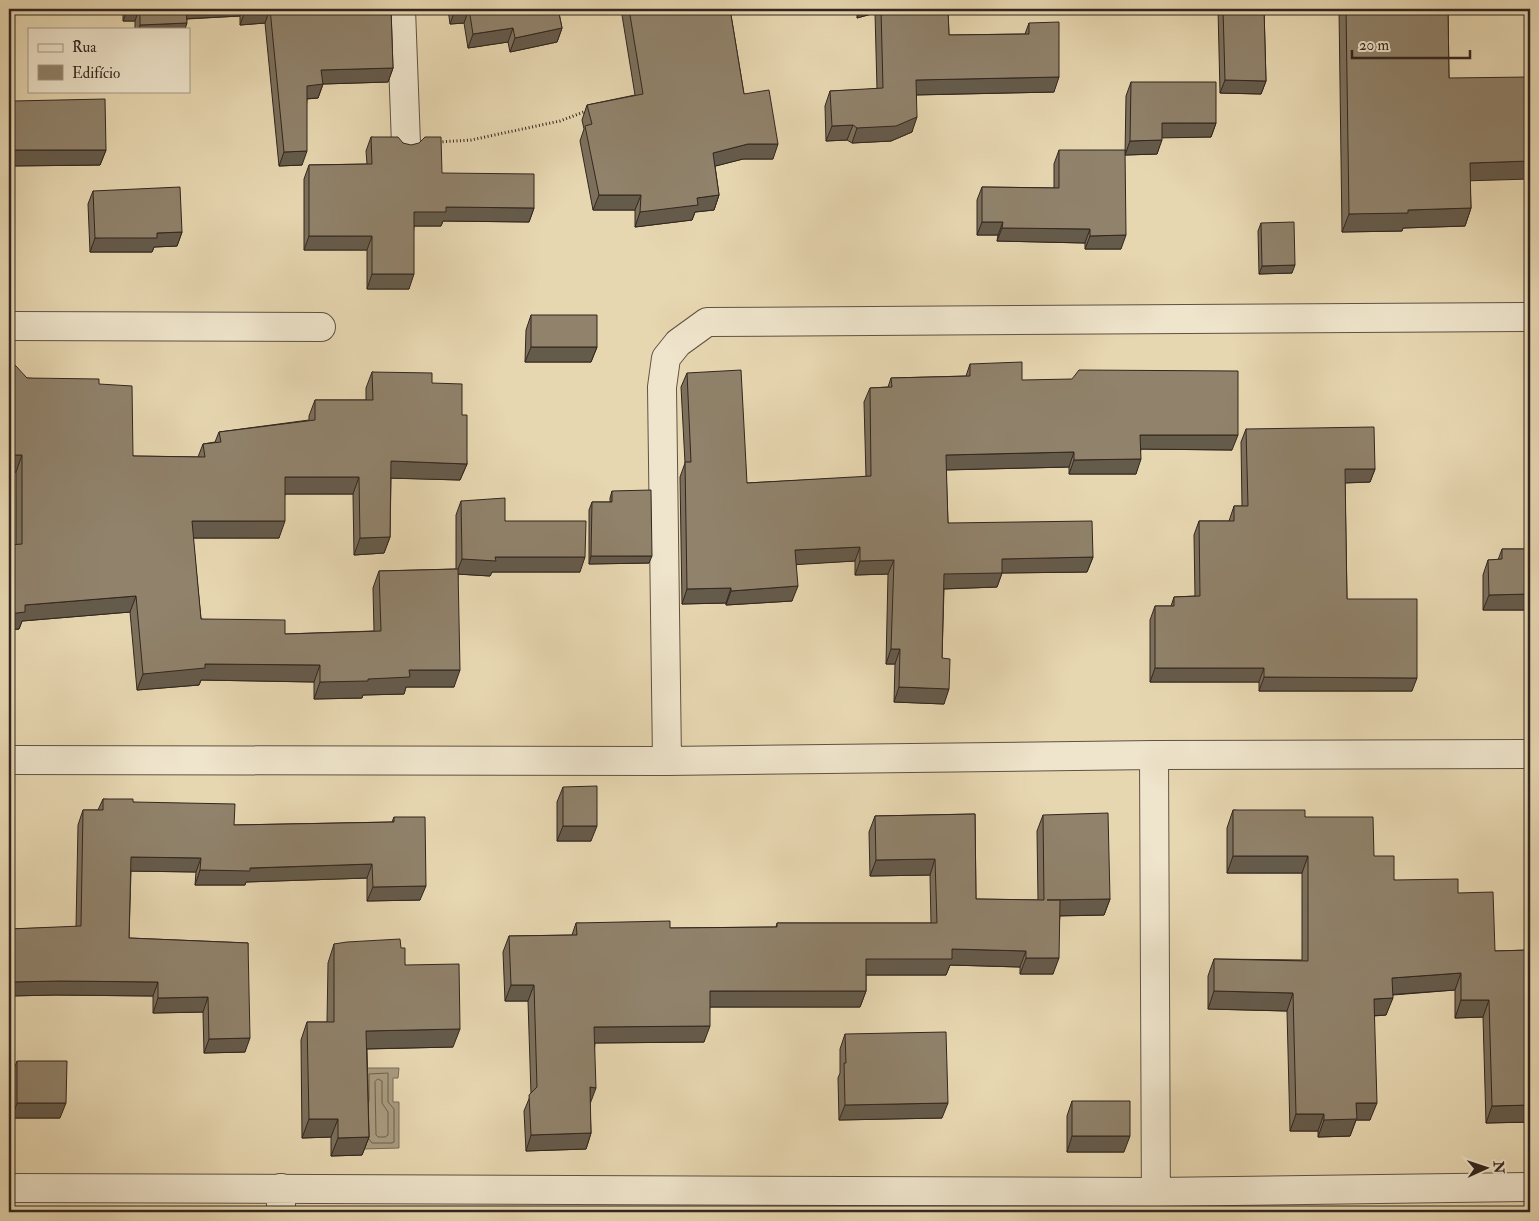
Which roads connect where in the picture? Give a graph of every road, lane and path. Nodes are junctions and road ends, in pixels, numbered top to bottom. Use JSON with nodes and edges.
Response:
{"nodes":[{"id":1,"x":401,"y":9,"type":"edge"},
{"id":2,"x":593,"y":108,"type":"edge"},
{"id":3,"x":406,"y":144,"type":"joint"},
{"id":4,"x":1530,"y":317,"type":"edge"},
{"id":5,"x":9,"y":326,"type":"edge"},
{"id":6,"x":321,"y":327,"type":"dead end"},
{"id":7,"x":1530,"y":754,"type":"edge"},
{"id":8,"x":1154,"y":755,"type":"junction"},
{"id":9,"x":9,"y":760,"type":"edge"},
{"id":10,"x":667,"y":761,"type":"junction"},
{"id":11,"x":1530,"y":1187,"type":"edge"},
{"id":12,"x":9,"y":1188,"type":"edge"},
{"id":13,"x":281,"y":1200,"type":"edge"},
{"id":14,"x":1155,"y":1202,"type":"edge"}],
"edges":[{"from":1,"to":3,"type":"street"},
{"from":2,"to":3,"type":"path"},
{"from":4,"to":10,"type":"street"},
{"from":5,"to":6,"type":"street"},
{"from":7,"to":8,"type":"street"},
{"from":8,"to":10,"type":"street"},
{"from":8,"to":14,"type":"street"},
{"from":9,"to":10,"type":"street"},
{"from":11,"to":14,"type":"street"},
{"from":12,"to":13,"type":"street"},
{"from":13,"to":14,"type":"street"}]}
